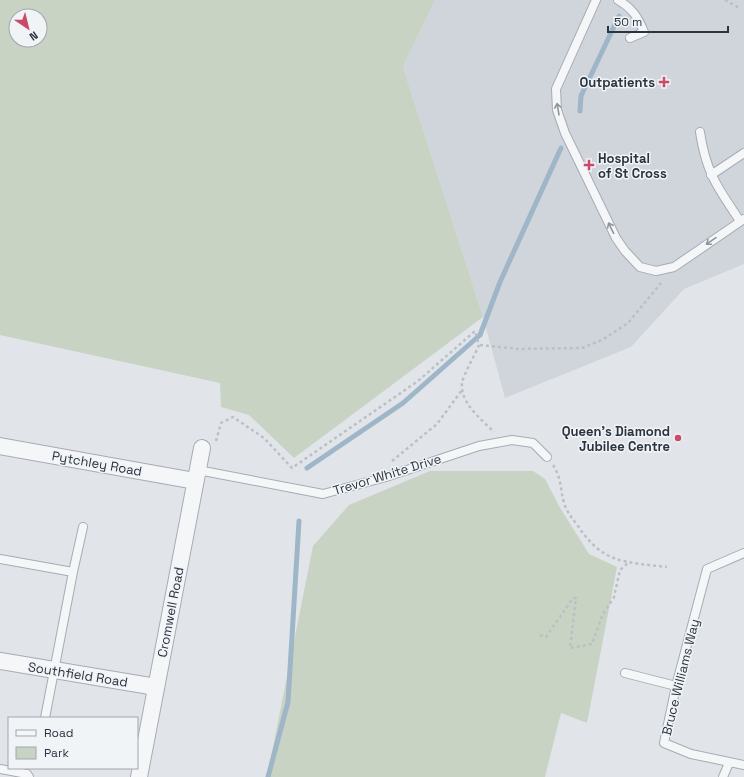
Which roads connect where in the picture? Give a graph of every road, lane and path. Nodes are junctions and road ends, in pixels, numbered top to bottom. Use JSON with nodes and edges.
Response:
{"nodes":[{"id":1,"x":596,"y":0,"type":"edge"},
{"id":2,"x":618,"y":0,"type":"edge"},
{"id":3,"x":725,"y":0,"type":"edge"},
{"id":4,"x":739,"y":8,"type":"dead end"},
{"id":5,"x":630,"y":38,"type":"dead end"},
{"id":6,"x":700,"y":132,"type":"dead end"},
{"id":7,"x":744,"y":153,"type":"edge"},
{"id":8,"x":710,"y":175,"type":"junction"},
{"id":9,"x":742,"y":220,"type":"edge"},
{"id":10,"x":674,"y":267,"type":"junction"},
{"id":11,"x":480,"y":345,"type":"junction"},
{"id":12,"x":463,"y":389,"type":"junction"},
{"id":13,"x":512,"y":440,"type":"junction"},
{"id":14,"x":0,"y":446,"type":"edge"},
{"id":15,"x":202,"y":448,"type":"joint"},
{"id":16,"x":547,"y":457,"type":"joint"},
{"id":17,"x":389,"y":464,"type":"dead end"},
{"id":18,"x":196,"y":476,"type":"junction"},
{"id":19,"x":83,"y":527,"type":"dead end"},
{"id":20,"x":744,"y":553,"type":"edge"},
{"id":21,"x":0,"y":558,"type":"edge"},
{"id":22,"x":628,"y":563,"type":"junction"},
{"id":23,"x":667,"y":567,"type":"dead end"},
{"id":24,"x":73,"y":572,"type":"junction"},
{"id":25,"x":540,"y":635,"type":"dead end"},
{"id":26,"x":0,"y":661,"type":"edge"},
{"id":27,"x":54,"y":671,"type":"junction"},
{"id":28,"x":626,"y":673,"type":"dead end"},
{"id":29,"x":676,"y":686,"type":"junction"},
{"id":30,"x":156,"y":687,"type":"junction"},
{"id":31,"x":45,"y":717,"type":"edge"},
{"id":32,"x":729,"y":763,"type":"junction"},
{"id":33,"x":744,"y":766,"type":"edge"},
{"id":34,"x":0,"y":768,"type":"edge"},
{"id":35,"x":29,"y":773,"type":"edge"},
{"id":36,"x":140,"y":777,"type":"edge"},
{"id":37,"x":724,"y":777,"type":"edge"}],
"edges":[{"from":10,"to":1,"type":"lane","one_way":true},
{"from":2,"to":5,"type":"lane"},
{"from":3,"to":4,"type":"path"},
{"from":6,"to":8,"type":"lane"},
{"from":7,"to":8,"type":"lane"},
{"from":8,"to":9,"type":"lane"},
{"from":9,"to":10,"type":"lane","one_way":true},
{"from":10,"to":11,"type":"path"},
{"from":11,"to":12,"type":"path"},
{"from":11,"to":15,"type":"path"},
{"from":12,"to":13,"type":"path"},
{"from":12,"to":17,"type":"path"},
{"from":13,"to":16,"type":"lane","name":"Trevor White Drive"},
{"from":13,"to":18,"type":"lane","name":"Trevor White Drive"},
{"from":14,"to":18,"type":"street","name":"Pytchley Road"},
{"from":15,"to":18,"type":"street","name":"Cromwell Road"},
{"from":16,"to":22,"type":"path"},
{"from":18,"to":30,"type":"street","name":"Cromwell Road"},
{"from":19,"to":24,"type":"lane"},
{"from":20,"to":29,"type":"lane","name":"Bruce Williams Way"},
{"from":21,"to":24,"type":"lane"},
{"from":22,"to":23,"type":"path"},
{"from":22,"to":25,"type":"path"},
{"from":24,"to":27,"type":"lane"},
{"from":26,"to":27,"type":"street","name":"Southfield Road"},
{"from":27,"to":30,"type":"street","name":"Southfield Road"},
{"from":27,"to":31,"type":"lane"},
{"from":28,"to":29,"type":"lane"},
{"from":29,"to":32,"type":"lane","name":"Bruce Williams Way"},
{"from":30,"to":36,"type":"street","name":"Cromwell Road"},
{"from":32,"to":33,"type":"lane","name":"Bruce Williams Way"},
{"from":32,"to":37,"type":"lane"},
{"from":34,"to":35,"type":"lane"}]}
